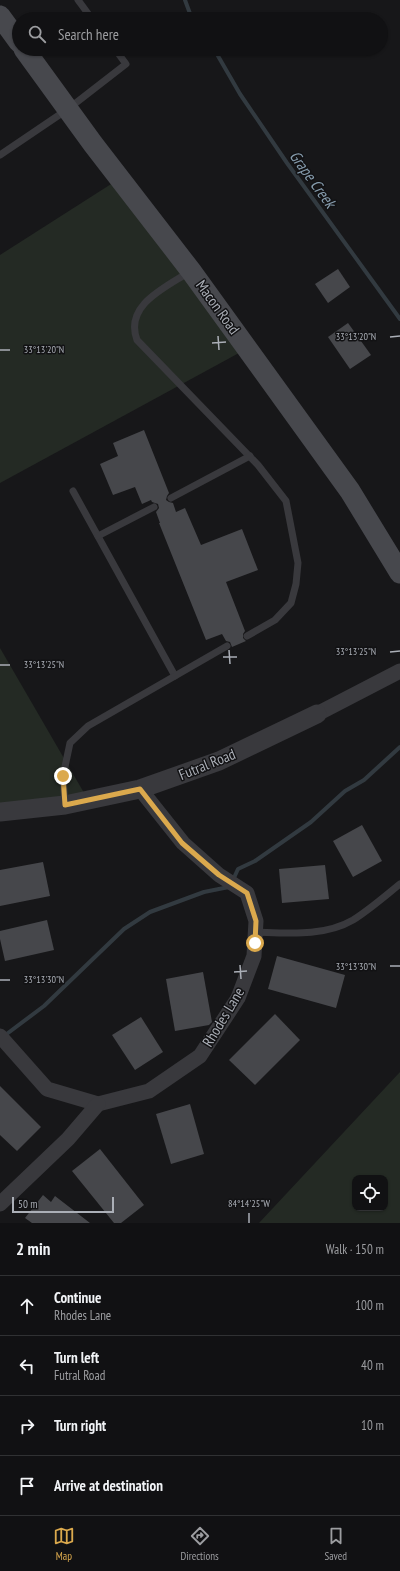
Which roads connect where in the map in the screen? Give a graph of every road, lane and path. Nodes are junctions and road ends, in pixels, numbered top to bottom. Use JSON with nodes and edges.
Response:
{"nodes":[{"id":1,"x":78,"y":0,"type":"edge"},
{"id":2,"x":87,"y":12,"type":"edge"},
{"id":3,"x":0,"y":16,"type":"edge"},
{"id":4,"x":12,"y":32,"type":"edge"},
{"id":5,"x":29,"y":56,"type":"edge"},
{"id":6,"x":120,"y":56,"type":"edge"},
{"id":7,"x":68,"y":109,"type":"junction"},
{"id":8,"x":0,"y":155,"type":"edge"},
{"id":9,"x":191,"y":271,"type":"junction"},
{"id":10,"x":250,"y":456,"type":"junction"},
{"id":11,"x":73,"y":491,"type":"dead end"},
{"id":12,"x":171,"y":498,"type":"dead end"},
{"id":13,"x":154,"y":506,"type":"dead end"},
{"id":14,"x":98,"y":536,"type":"junction"},
{"id":15,"x":400,"y":573,"type":"edge"},
{"id":16,"x":247,"y":636,"type":"dead end"},
{"id":17,"x":228,"y":646,"type":"dead end"},
{"id":18,"x":400,"y":671,"type":"edge"},
{"id":19,"x":175,"y":676,"type":"junction"},
{"id":20,"x":317,"y":714,"type":"joint"},
{"id":21,"x":140,"y":789,"type":"junction"},
{"id":22,"x":65,"y":805,"type":"junction"},
{"id":23,"x":0,"y":812,"type":"edge"},
{"id":24,"x":400,"y":884,"type":"edge"},
{"id":25,"x":255,"y":932,"type":"junction"},
{"id":26,"x":0,"y":1036,"type":"edge"},
{"id":27,"x":98,"y":1104,"type":"junction"},
{"id":28,"x":0,"y":1204,"type":"edge"}],
"edges":[{"from":1,"to":2,"type":"lane"},
{"from":3,"to":4,"type":"main road"},
{"from":5,"to":7,"type":"main road","name":"Macon Road"},
{"from":6,"to":7,"type":"lane"},
{"from":7,"to":8,"type":"lane"},
{"from":7,"to":9,"type":"main road","name":"Macon Road"},
{"from":9,"to":10,"type":"lane"},
{"from":9,"to":15,"type":"main road","name":"Macon Road"},
{"from":10,"to":12,"type":"lane"},
{"from":10,"to":16,"type":"lane"},
{"from":11,"to":14,"type":"lane"},
{"from":13,"to":14,"type":"lane"},
{"from":14,"to":19,"type":"lane"},
{"from":17,"to":19,"type":"lane"},
{"from":18,"to":20,"type":"street","name":"Futral Road"},
{"from":19,"to":22,"type":"lane"},
{"from":20,"to":21,"type":"street","name":"Futral Road"},
{"from":21,"to":22,"type":"street","name":"Futral Road"},
{"from":21,"to":25,"type":"street","name":"Rhodes Lane"},
{"from":22,"to":23,"type":"street","name":"Futral Road"},
{"from":24,"to":25,"type":"lane"},
{"from":25,"to":27,"type":"street","name":"Rhodes Lane"},
{"from":26,"to":27,"type":"street"},
{"from":27,"to":28,"type":"street"}]}
